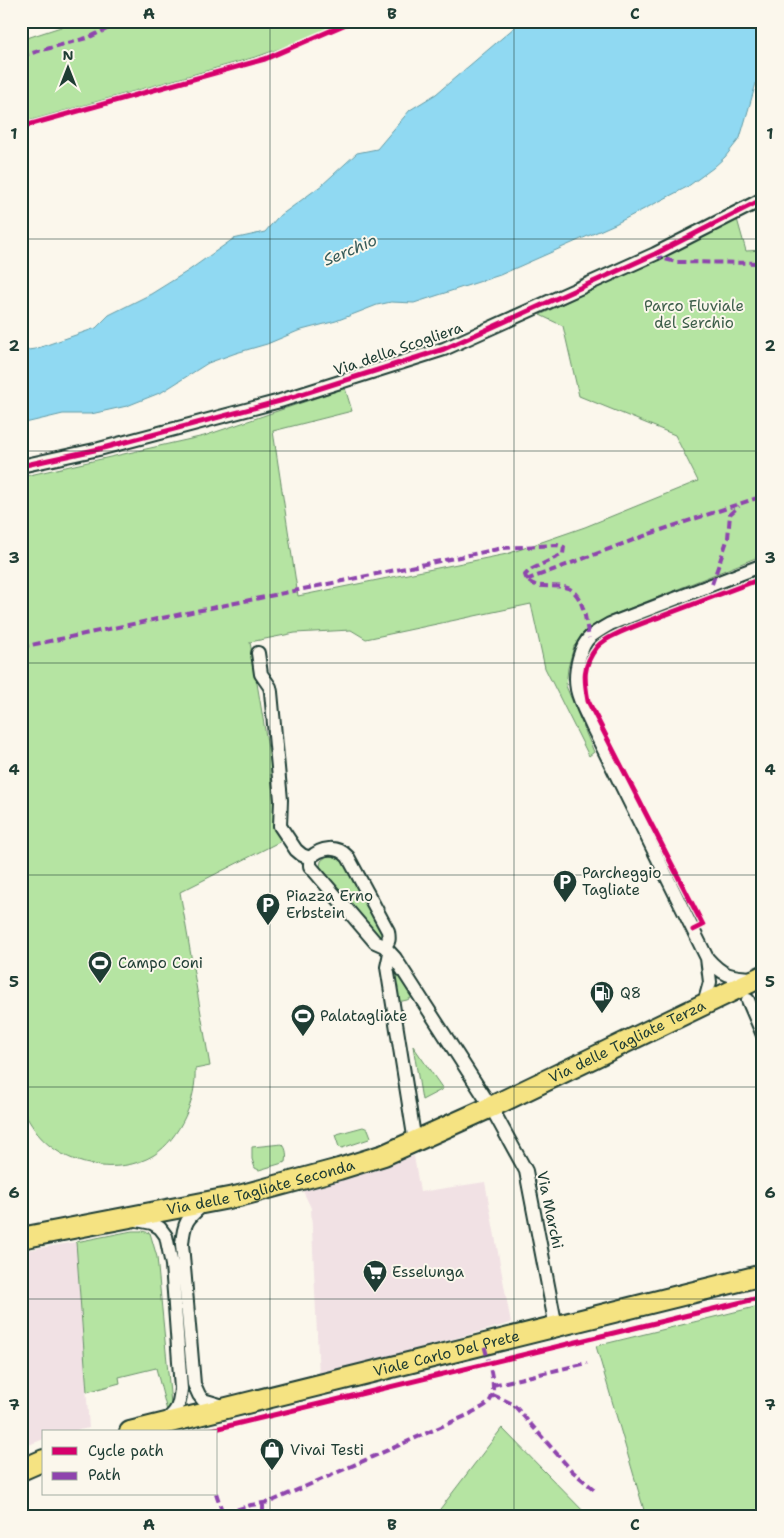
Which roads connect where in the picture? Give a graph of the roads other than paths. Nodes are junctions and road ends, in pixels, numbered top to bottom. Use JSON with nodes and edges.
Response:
{"nodes":[{"id":1,"x":763,"y":199,"type":"edge"},
{"id":2,"x":21,"y":466,"type":"edge"},
{"id":3,"x":763,"y":565,"type":"edge"},
{"id":4,"x":258,"y":653,"type":"dead end"},
{"id":5,"x":310,"y":858,"type":"junction"},
{"id":6,"x":387,"y":950,"type":"junction"},
{"id":7,"x":707,"y":958,"type":"junction"},
{"id":8,"x":760,"y":977,"type":"edge"},
{"id":9,"x":748,"y":1000,"type":"dead end"},
{"id":10,"x":704,"y":1004,"type":"junction"},
{"id":11,"x":763,"y":1035,"type":"edge"},
{"id":12,"x":491,"y":1107,"type":"junction"},
{"id":13,"x":415,"y":1142,"type":"junction"},
{"id":14,"x":207,"y":1201,"type":"junction"},
{"id":15,"x":124,"y":1218,"type":"junction"},
{"id":16,"x":21,"y":1238,"type":"edge"},
{"id":17,"x":763,"y":1275,"type":"edge"},
{"id":18,"x":556,"y":1326,"type":"junction"},
{"id":19,"x":234,"y":1406,"type":"junction"},
{"id":20,"x":162,"y":1423,"type":"junction"},
{"id":21,"x":137,"y":1430,"type":"edge"},
{"id":22,"x":42,"y":1461,"type":"edge"},
{"id":23,"x":21,"y":1470,"type":"edge"}],
"edges":[{"from":1,"to":2,"type":"street","name":"Via della Scogliera"},
{"from":3,"to":7,"type":"street"},
{"from":4,"to":5,"type":"street"},
{"from":5,"to":6,"type":"street","name":"Via Marchi"},
{"from":5,"to":6,"type":"street"},
{"from":6,"to":12,"type":"street","name":"Via Marchi"},
{"from":6,"to":13,"type":"street"},
{"from":7,"to":8,"type":"street"},
{"from":7,"to":10,"type":"street"},
{"from":8,"to":10,"type":"main road","name":"Via delle Tagliate Terza"},
{"from":9,"to":11,"type":"street"},
{"from":10,"to":12,"type":"main road","name":"Via delle Tagliate Terza"},
{"from":12,"to":13,"type":"main road","name":"Via delle Tagliate Seconda"},
{"from":12,"to":18,"type":"street","name":"Via Marchi"},
{"from":13,"to":14,"type":"main road","name":"Via delle Tagliate Seconda"},
{"from":14,"to":15,"type":"main road","name":"Via delle Tagliate Seconda"},
{"from":14,"to":19,"type":"street"},
{"from":15,"to":16,"type":"main road","name":"Via delle Tagliate Seconda"},
{"from":15,"to":20,"type":"street"},
{"from":17,"to":18,"type":"main road","name":"Viale Carlo Del Prete"},
{"from":18,"to":19,"type":"main road","name":"Viale Carlo Del Prete"},
{"from":19,"to":20,"type":"main road","name":"Viale Carlo Del Prete"},
{"from":20,"to":21,"type":"main road","name":"Viale Carlo Del Prete"},
{"from":22,"to":23,"type":"main road"}]}
